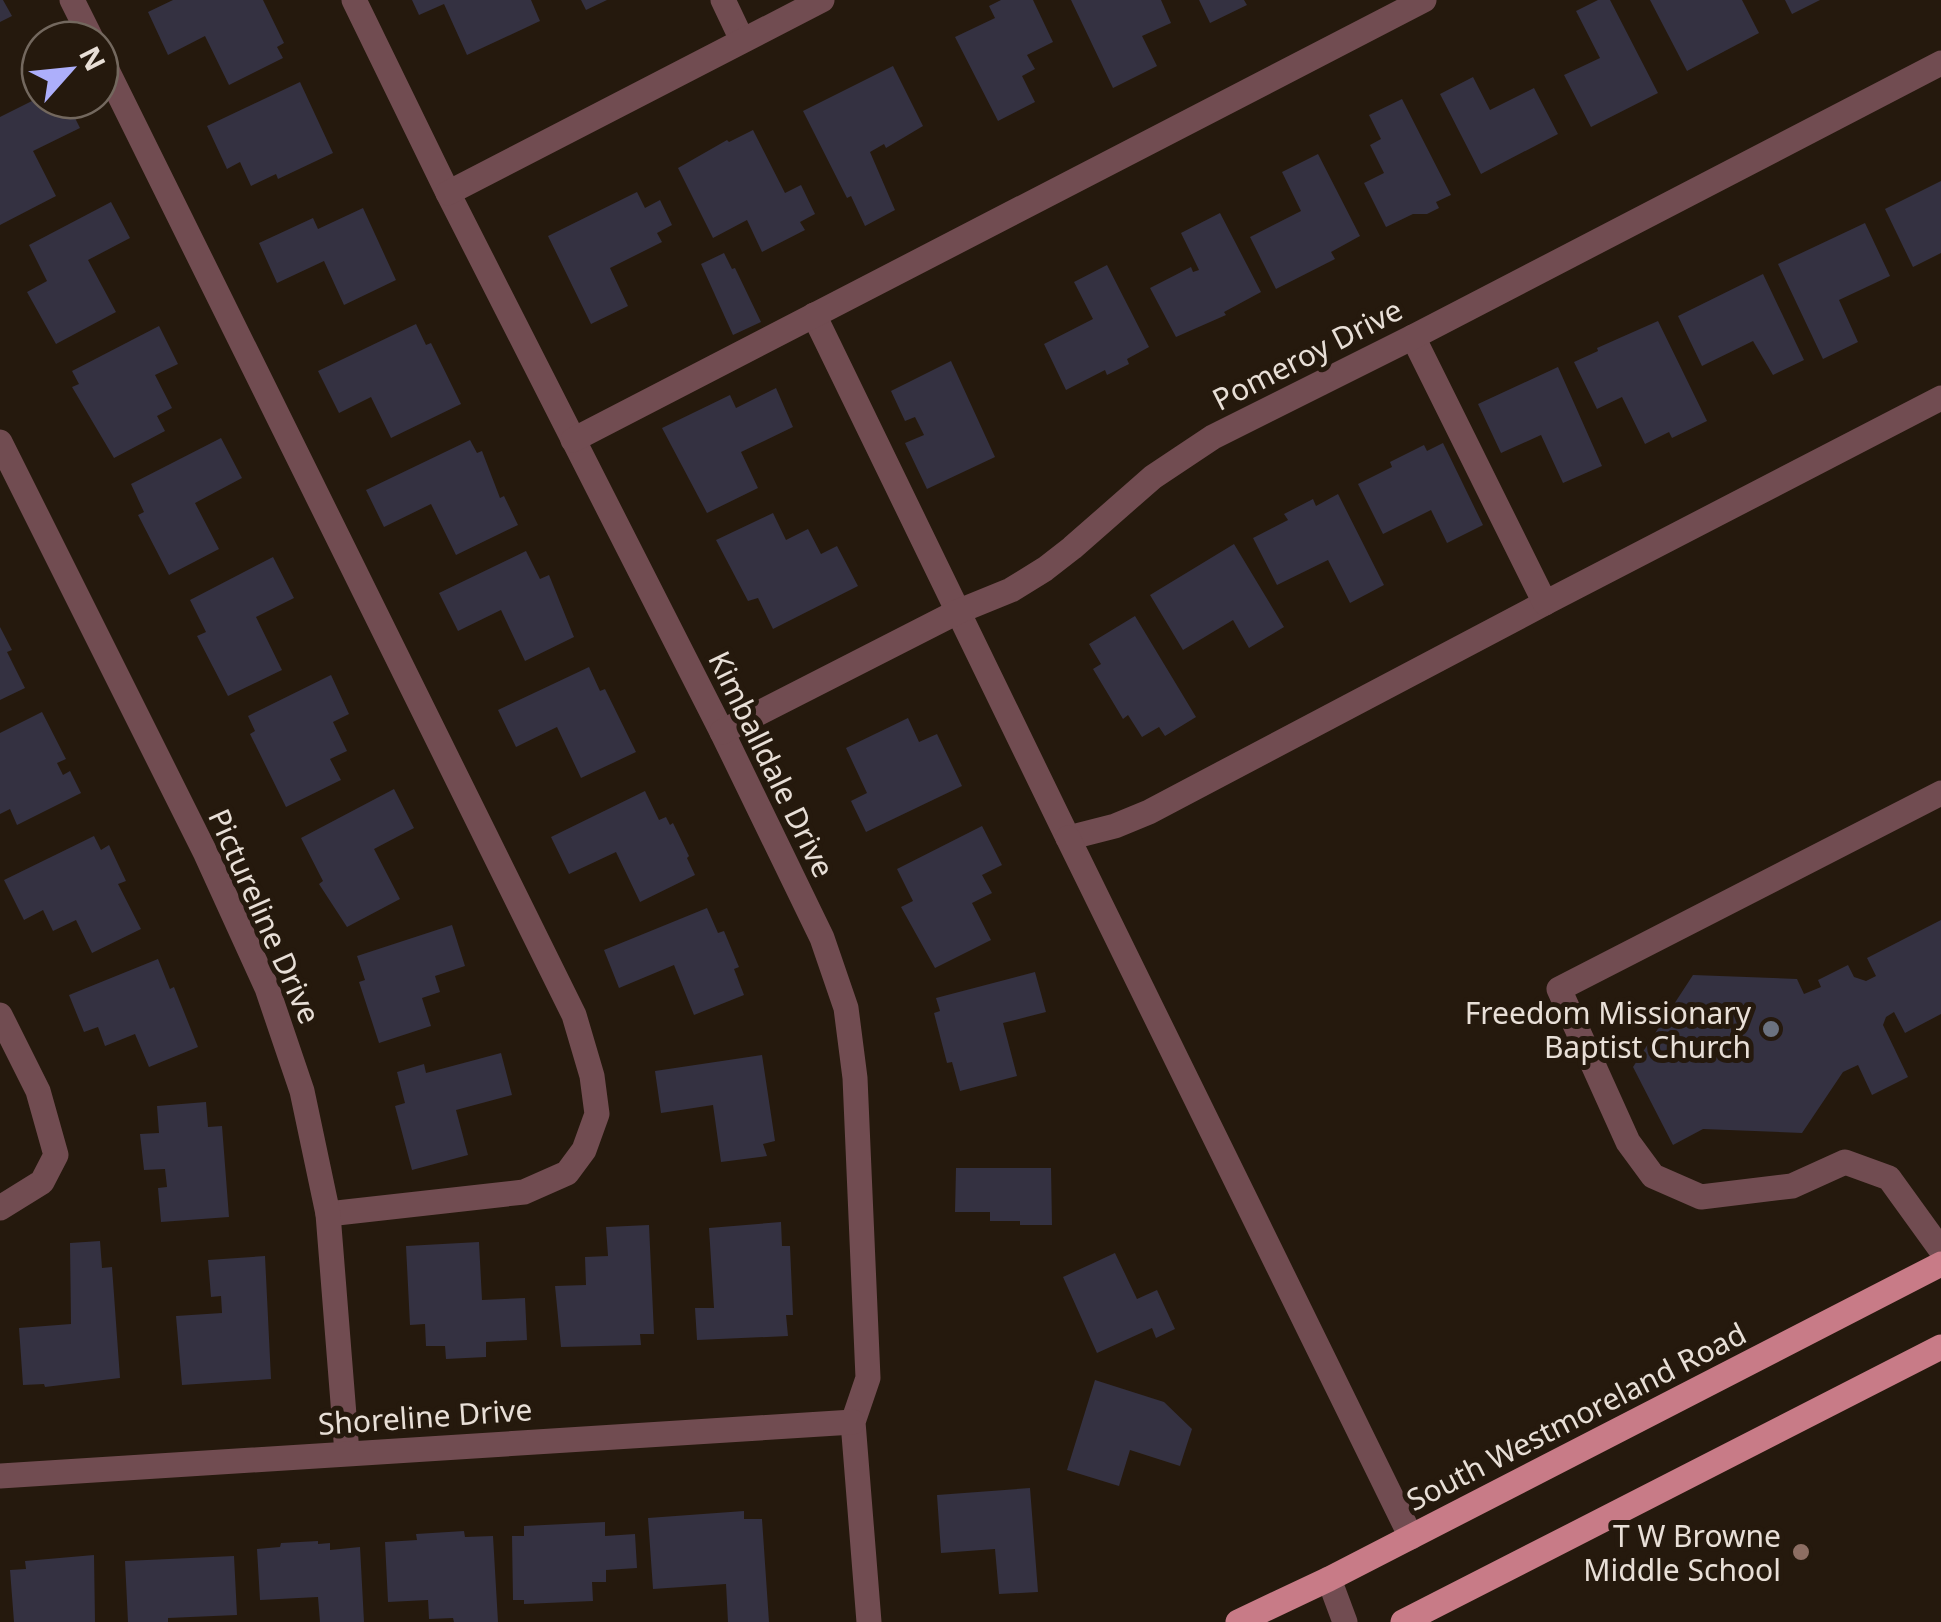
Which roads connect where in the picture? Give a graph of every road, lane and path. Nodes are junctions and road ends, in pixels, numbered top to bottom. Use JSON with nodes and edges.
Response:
{"nodes":[{"id":1,"x":354,"y":0,"type":"edge"},
{"id":2,"x":723,"y":0,"type":"edge"},
{"id":3,"x":822,"y":0,"type":"edge"},
{"id":4,"x":1424,"y":0,"type":"edge"},
{"id":5,"x":742,"y":40,"type":"junction"},
{"id":6,"x":1941,"y":64,"type":"edge"},
{"id":7,"x":120,"y":96,"type":"edge"},
{"id":8,"x":448,"y":193,"type":"junction"},
{"id":9,"x":814,"y":314,"type":"junction"},
{"id":10,"x":1413,"y":337,"type":"junction"},
{"id":11,"x":1941,"y":398,"type":"edge"},
{"id":12,"x":573,"y":440,"type":"junction"},
{"id":13,"x":0,"y":442,"type":"edge"},
{"id":14,"x":1545,"y":603,"type":"junction"},
{"id":15,"x":957,"y":612,"type":"junction"},
{"id":16,"x":722,"y":732,"type":"junction"},
{"id":17,"x":1941,"y":794,"type":"edge"},
{"id":18,"x":1068,"y":838,"type":"junction"},
{"id":19,"x":0,"y":1015,"type":"edge"},
{"id":20,"x":0,"y":1208,"type":"edge"},
{"id":21,"x":328,"y":1214,"type":"junction"},
{"id":22,"x":1941,"y":1250,"type":"edge"},
{"id":23,"x":1941,"y":1264,"type":"edge"},
{"id":24,"x":1941,"y":1347,"type":"edge"},
{"id":25,"x":853,"y":1422,"type":"junction"},
{"id":26,"x":348,"y":1453,"type":"junction"},
{"id":27,"x":0,"y":1476,"type":"edge"},
{"id":28,"x":1411,"y":1537,"type":"junction"},
{"id":29,"x":1329,"y":1580,"type":"junction"},
{"id":30,"x":869,"y":1622,"type":"edge"},
{"id":31,"x":1238,"y":1622,"type":"edge"},
{"id":32,"x":1345,"y":1622,"type":"edge"},
{"id":33,"x":1403,"y":1622,"type":"edge"}],
"edges":[{"from":1,"to":8,"type":"street","name":"Kimballdale Drive"},
{"from":2,"to":5,"type":"street"},
{"from":3,"to":5,"type":"street"},
{"from":4,"to":9,"type":"street"},
{"from":5,"to":8,"type":"street"},
{"from":6,"to":10,"type":"street","name":"Pomeroy Drive"},
{"from":7,"to":21,"type":"street"},
{"from":8,"to":12,"type":"street","name":"Kimballdale Drive"},
{"from":9,"to":12,"type":"street"},
{"from":9,"to":15,"type":"street"},
{"from":10,"to":14,"type":"street"},
{"from":10,"to":15,"type":"street","name":"Pomeroy Drive"},
{"from":11,"to":14,"type":"street"},
{"from":12,"to":16,"type":"street","name":"Kimballdale Drive"},
{"from":13,"to":21,"type":"street","name":"Pictureline Drive"},
{"from":14,"to":18,"type":"street"},
{"from":15,"to":16,"type":"street","name":"Pomeroy Drive"},
{"from":15,"to":18,"type":"street"},
{"from":16,"to":25,"type":"street","name":"Kimballdale Drive"},
{"from":17,"to":22,"type":"street"},
{"from":18,"to":28,"type":"street"},
{"from":19,"to":20,"type":"street"},
{"from":21,"to":26,"type":"street","name":"Pictureline Drive"},
{"from":23,"to":28,"type":"main road","name":"South Westmoreland Road"},
{"from":24,"to":33,"type":"main road"},
{"from":25,"to":26,"type":"street","name":"Shoreline Drive"},
{"from":25,"to":30,"type":"street","name":"Kimballdale Drive"},
{"from":26,"to":27,"type":"street","name":"Shoreline Drive"},
{"from":28,"to":29,"type":"main road","name":"South Westmoreland Road"},
{"from":29,"to":31,"type":"main road","name":"South Westmoreland Road"},
{"from":29,"to":32,"type":"street"}]}
